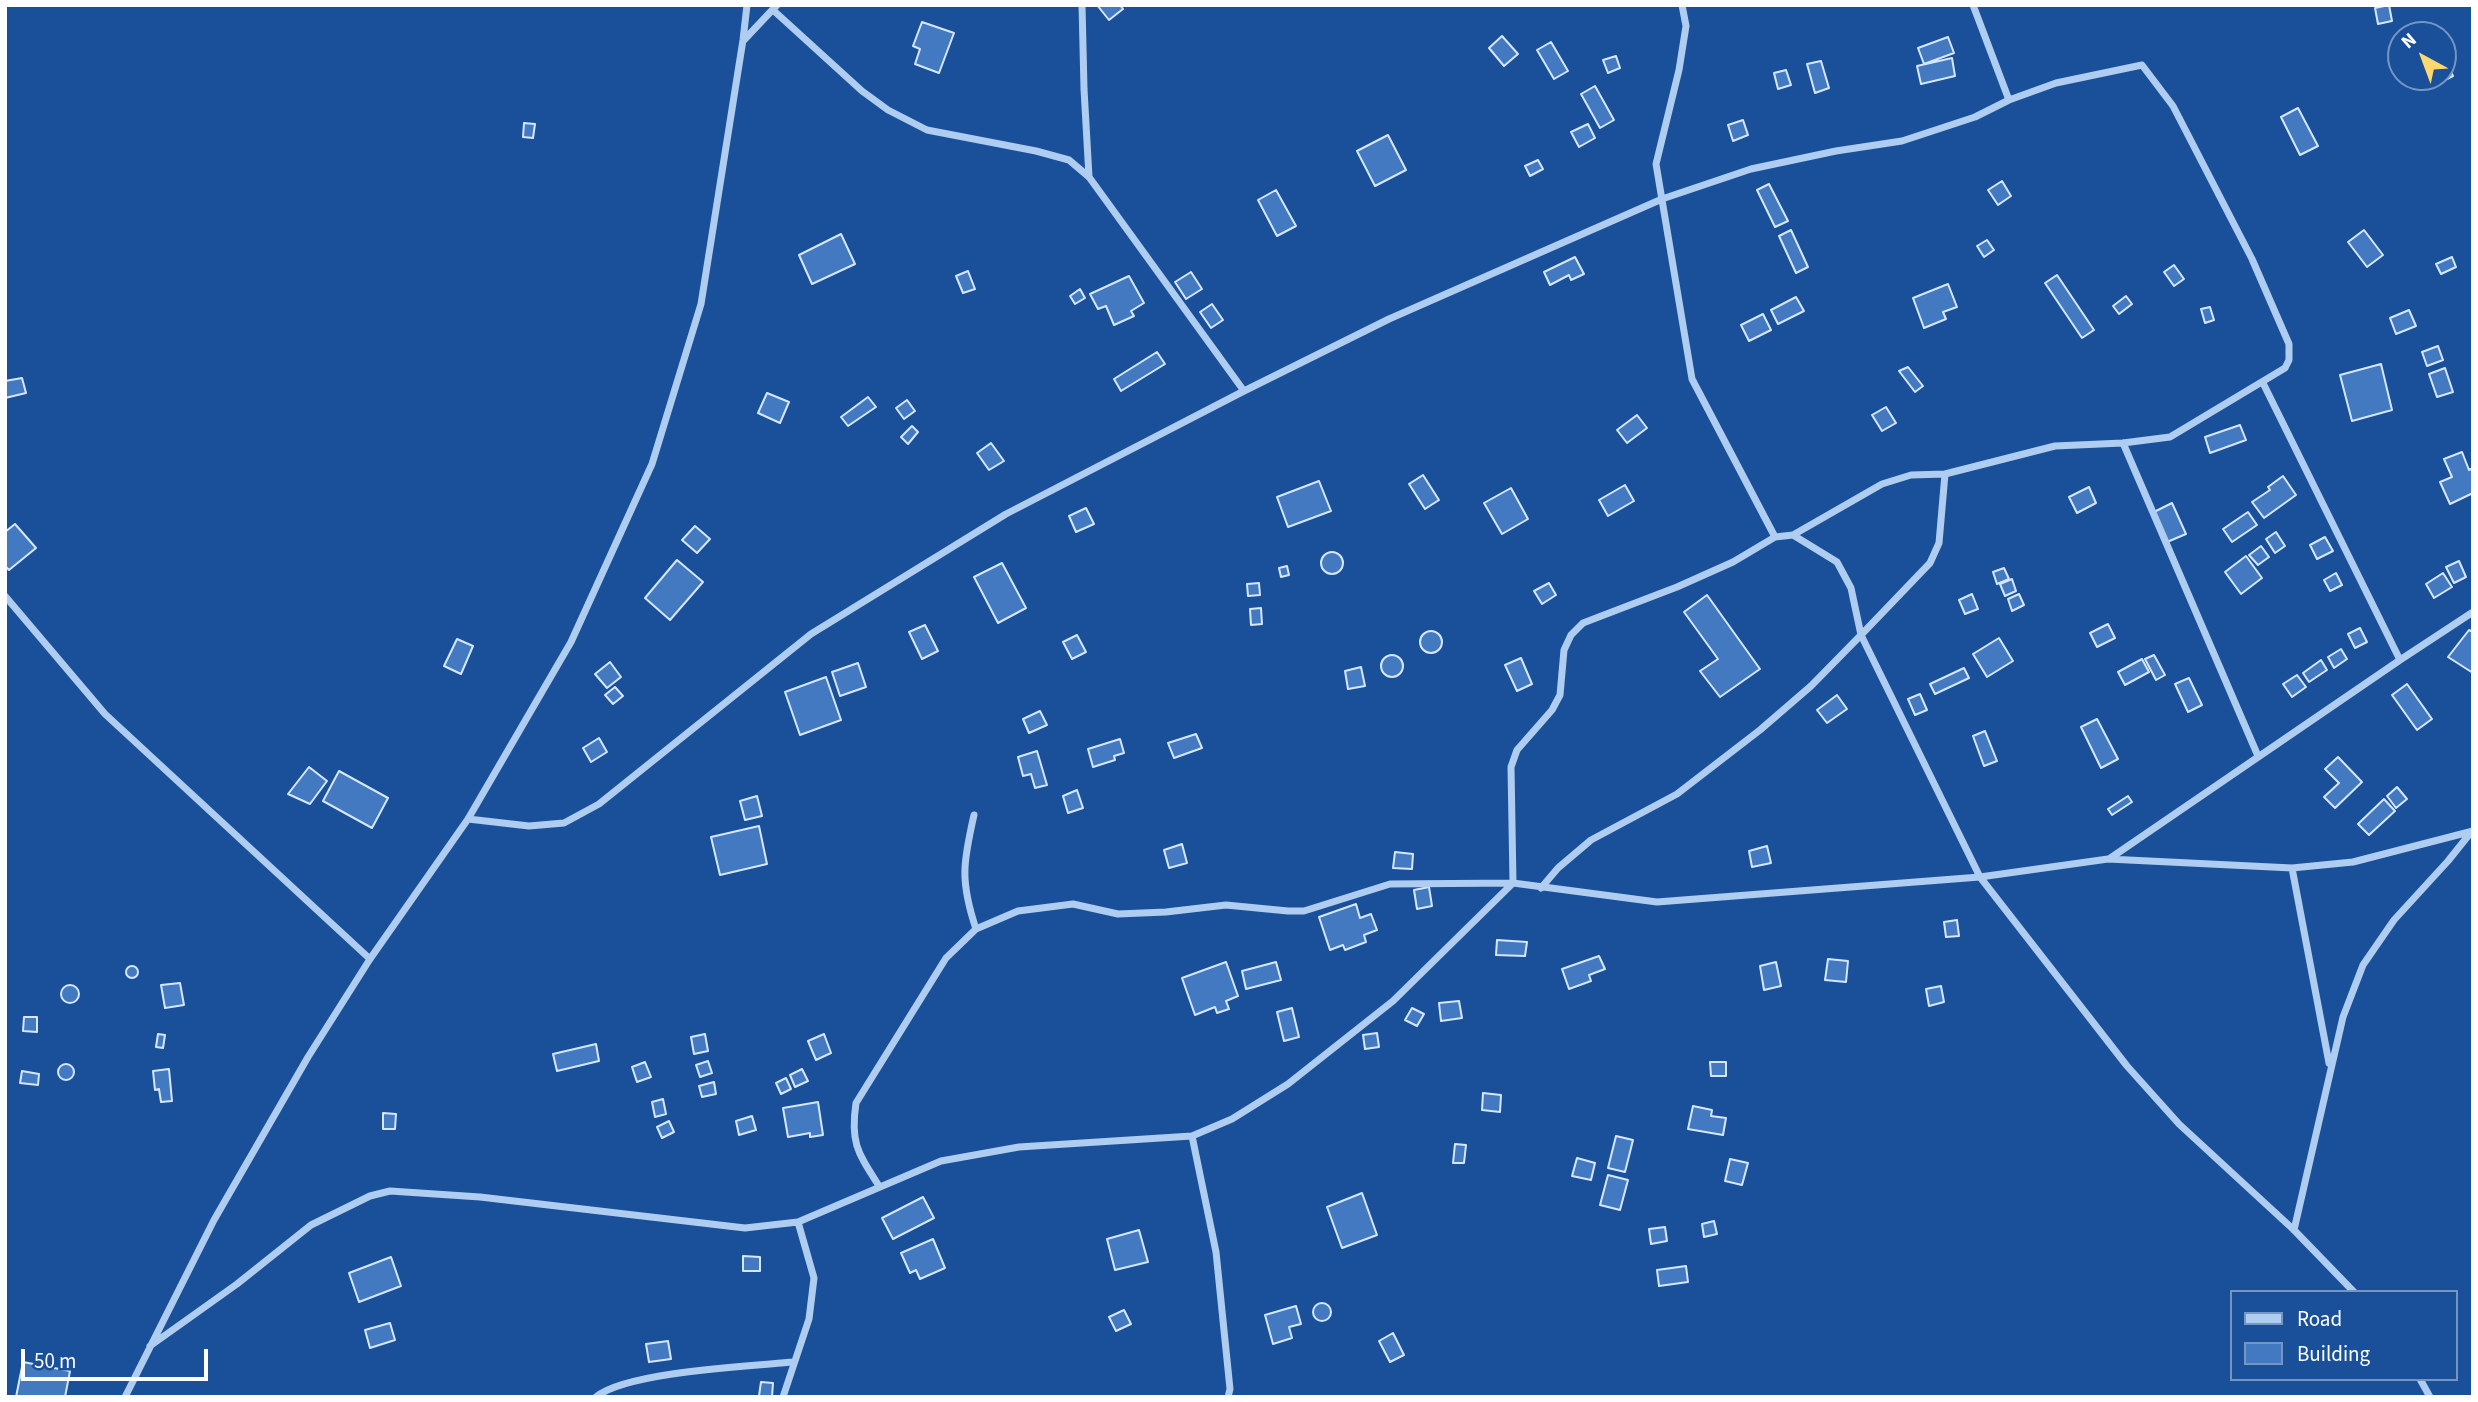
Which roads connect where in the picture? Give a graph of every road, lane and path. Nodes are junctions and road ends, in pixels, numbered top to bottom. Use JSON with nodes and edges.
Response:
{"nodes":[{"id":1,"x":747,"y":5,"type":"edge"},
{"id":2,"x":1082,"y":5,"type":"edge"},
{"id":3,"x":1682,"y":5,"type":"edge"},
{"id":4,"x":1973,"y":5,"type":"edge"},
{"id":5,"x":775,"y":7,"type":"edge"},
{"id":6,"x":743,"y":40,"type":"junction"},
{"id":7,"x":2009,"y":100,"type":"junction"},
{"id":8,"x":1089,"y":177,"type":"junction"},
{"id":9,"x":1662,"y":199,"type":"junction"},
{"id":10,"x":2263,"y":383,"type":"junction"},
{"id":11,"x":1244,"y":391,"type":"junction"},
{"id":12,"x":2123,"y":443,"type":"junction"},
{"id":13,"x":1945,"y":474,"type":"junction"},
{"id":14,"x":1793,"y":535,"type":"junction"},
{"id":15,"x":1775,"y":537,"type":"junction"},
{"id":16,"x":5,"y":596,"type":"edge"},
{"id":17,"x":2473,"y":612,"type":"edge"},
{"id":18,"x":1861,"y":635,"type":"junction"},
{"id":19,"x":2400,"y":660,"type":"junction"},
{"id":20,"x":2258,"y":756,"type":"junction"},
{"id":21,"x":974,"y":815,"type":"dead end"},
{"id":22,"x":468,"y":819,"type":"junction"},
{"id":23,"x":2473,"y":831,"type":"edge"},
{"id":24,"x":2108,"y":859,"type":"junction"},
{"id":25,"x":2292,"y":868,"type":"junction"},
{"id":26,"x":1980,"y":877,"type":"junction"},
{"id":27,"x":1513,"y":883,"type":"junction"},
{"id":28,"x":1541,"y":888,"type":"junction"},
{"id":29,"x":976,"y":929,"type":"junction"},
{"id":30,"x":370,"y":959,"type":"junction"},
{"id":31,"x":2330,"y":1067,"type":"junction"},
{"id":32,"x":1192,"y":1136,"type":"junction"},
{"id":33,"x":879,"y":1186,"type":"junction"},
{"id":34,"x":798,"y":1222,"type":"junction"},
{"id":35,"x":2294,"y":1230,"type":"junction"},
{"id":36,"x":2352,"y":1290,"type":"edge"},
{"id":37,"x":150,"y":1346,"type":"junction"},
{"id":38,"x":793,"y":1362,"type":"junction"},
{"id":39,"x":2421,"y":1381,"type":"edge"},
{"id":40,"x":125,"y":1397,"type":"edge"},
{"id":41,"x":596,"y":1397,"type":"edge"},
{"id":42,"x":782,"y":1397,"type":"edge"},
{"id":43,"x":1228,"y":1397,"type":"edge"},
{"id":44,"x":2430,"y":1397,"type":"edge"}],
"edges":[{"from":1,"to":6,"type":"street"},
{"from":2,"to":8,"type":"street"},
{"from":3,"to":9,"type":"street"},
{"from":4,"to":7,"type":"street"},
{"from":5,"to":6,"type":"street"},
{"from":5,"to":8,"type":"street"},
{"from":6,"to":22,"type":"street"},
{"from":7,"to":9,"type":"street"},
{"from":7,"to":10,"type":"street"},
{"from":8,"to":11,"type":"street"},
{"from":9,"to":11,"type":"street"},
{"from":9,"to":15,"type":"street"},
{"from":10,"to":12,"type":"street"},
{"from":10,"to":19,"type":"street"},
{"from":11,"to":22,"type":"street"},
{"from":12,"to":13,"type":"street"},
{"from":12,"to":20,"type":"street"},
{"from":13,"to":14,"type":"street"},
{"from":13,"to":18,"type":"street"},
{"from":14,"to":15,"type":"street"},
{"from":14,"to":18,"type":"street"},
{"from":15,"to":27,"type":"street"},
{"from":16,"to":30,"type":"street"},
{"from":17,"to":19,"type":"street"},
{"from":18,"to":26,"type":"street"},
{"from":18,"to":28,"type":"street"},
{"from":19,"to":20,"type":"street"},
{"from":20,"to":24,"type":"street"},
{"from":21,"to":29,"type":"street"},
{"from":22,"to":30,"type":"street"},
{"from":23,"to":25,"type":"street"},
{"from":23,"to":31,"type":"street"},
{"from":24,"to":25,"type":"street"},
{"from":24,"to":26,"type":"street"},
{"from":25,"to":31,"type":"street"},
{"from":26,"to":28,"type":"street"},
{"from":26,"to":35,"type":"street"},
{"from":27,"to":28,"type":"street"},
{"from":27,"to":29,"type":"street"},
{"from":27,"to":32,"type":"street"},
{"from":29,"to":33,"type":"street"},
{"from":30,"to":37,"type":"street"},
{"from":31,"to":35,"type":"street"},
{"from":32,"to":33,"type":"street"},
{"from":32,"to":43,"type":"street"},
{"from":33,"to":34,"type":"street"},
{"from":34,"to":37,"type":"street"},
{"from":34,"to":38,"type":"street"},
{"from":35,"to":36,"type":"street"},
{"from":37,"to":40,"type":"street"},
{"from":38,"to":41,"type":"street"},
{"from":38,"to":42,"type":"street"},
{"from":39,"to":44,"type":"street"}]}
